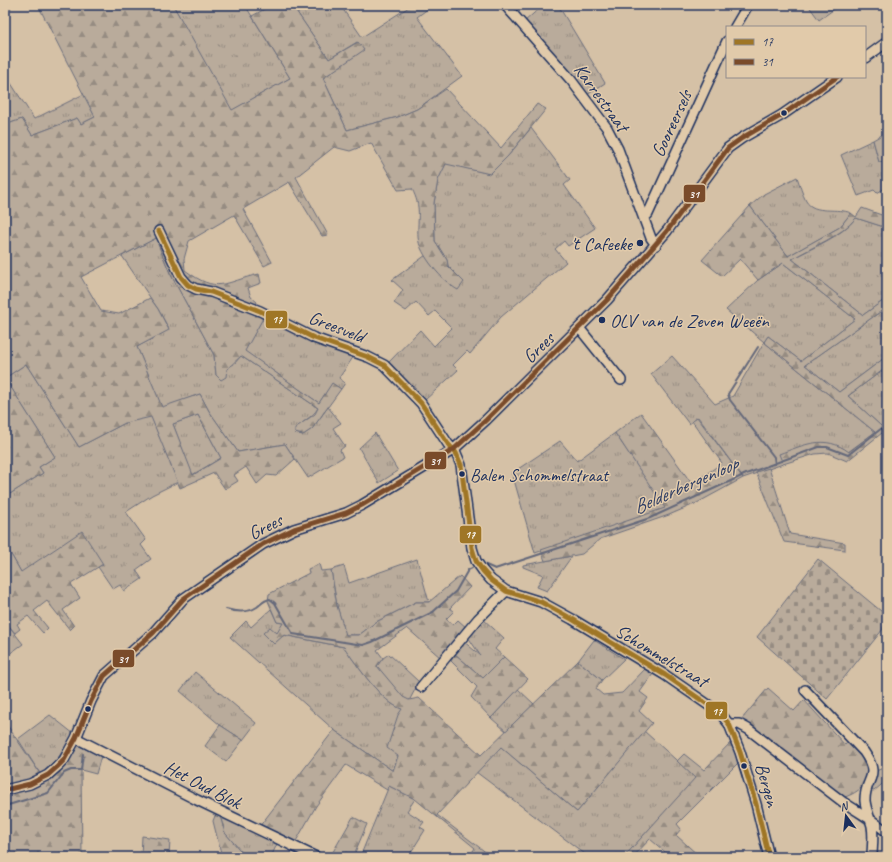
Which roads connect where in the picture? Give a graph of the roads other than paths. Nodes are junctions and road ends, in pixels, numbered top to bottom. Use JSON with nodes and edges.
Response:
{"nodes":[{"id":1,"x":505,"y":5,"type":"edge"},
{"id":2,"x":748,"y":5,"type":"edge"},
{"id":3,"x":736,"y":26,"type":"edge"},
{"id":4,"x":887,"y":42,"type":"edge"},
{"id":5,"x":726,"y":44,"type":"edge"},
{"id":6,"x":866,"y":57,"type":"edge"},
{"id":7,"x":836,"y":78,"type":"edge"},
{"id":8,"x":644,"y":218,"type":"junction"},
{"id":9,"x":159,"y":231,"type":"dead end"},
{"id":10,"x":656,"y":244,"type":"junction"},
{"id":11,"x":580,"y":329,"type":"junction"},
{"id":12,"x":620,"y":380,"type":"dead end"},
{"id":13,"x":453,"y":450,"type":"junction"},
{"id":14,"x":506,"y":591,"type":"junction"},
{"id":15,"x":421,"y":686,"type":"dead end"},
{"id":16,"x":805,"y":690,"type":"dead end"},
{"id":17,"x":729,"y":724,"type":"junction"},
{"id":18,"x":76,"y":738,"type":"junction"},
{"id":19,"x":5,"y":790,"type":"edge"},
{"id":20,"x":870,"y":819,"type":"junction"},
{"id":21,"x":886,"y":831,"type":"edge"},
{"id":22,"x":316,"y":857,"type":"edge"},
{"id":23,"x":769,"y":857,"type":"edge"},
{"id":24,"x":872,"y":857,"type":"edge"}],
"edges":[{"from":1,"to":8,"type":"street","name":"Karrestraat"},
{"from":2,"to":3,"type":"street"},
{"from":4,"to":6,"type":"street"},
{"from":5,"to":8,"type":"street","name":"Gooreersels"},
{"from":7,"to":10,"type":"street","name":"Grees"},
{"from":8,"to":10,"type":"street","name":"Karrestraat"},
{"from":9,"to":13,"type":"street","name":"Greesveld"},
{"from":10,"to":11,"type":"street","name":"Grees"},
{"from":11,"to":12,"type":"street","name":"Grees"},
{"from":11,"to":13,"type":"street","name":"Grees"},
{"from":13,"to":14,"type":"street","name":"Schommelstraat"},
{"from":13,"to":18,"type":"street","name":"Grees"},
{"from":14,"to":15,"type":"street"},
{"from":14,"to":17,"type":"street","name":"Schommelstraat"},
{"from":16,"to":20,"type":"street"},
{"from":17,"to":20,"type":"street"},
{"from":17,"to":23,"type":"street","name":"Bergen"},
{"from":18,"to":19,"type":"street","name":"Grees"},
{"from":18,"to":22,"type":"street","name":"Het Oud Blok"},
{"from":20,"to":21,"type":"street"},
{"from":20,"to":24,"type":"street"}]}
